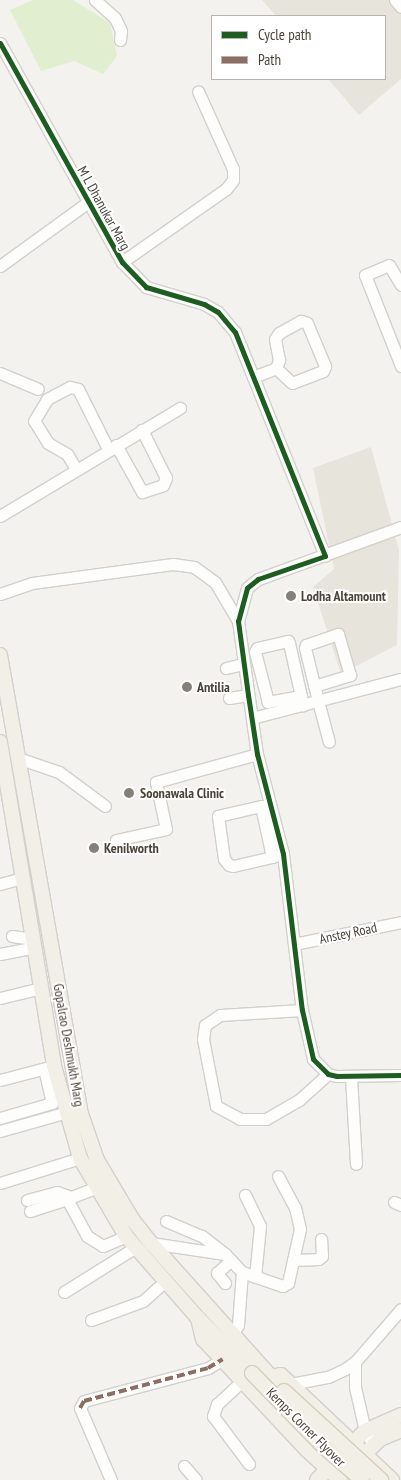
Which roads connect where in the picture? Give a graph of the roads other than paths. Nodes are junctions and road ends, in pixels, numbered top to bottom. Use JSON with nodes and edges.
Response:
{"nodes":[{"id":1,"x":95,"y":0,"type":"edge"},
{"id":2,"x":395,"y":0,"type":"edge"},
{"id":3,"x":401,"y":7,"type":"edge"},
{"id":4,"x":120,"y":40,"type":"dead end"},
{"id":5,"x":0,"y":42,"type":"edge"},
{"id":6,"x":198,"y":91,"type":"dead end"},
{"id":7,"x":88,"y":202,"type":"junction"},
{"id":8,"x":122,"y":262,"type":"junction"},
{"id":9,"x":0,"y":266,"type":"edge"},
{"id":10,"x":401,"y":285,"type":"edge"},
{"id":11,"x":401,"y":366,"type":"edge"},
{"id":12,"x":276,"y":368,"type":"junction"},
{"id":13,"x":0,"y":372,"type":"edge"},
{"id":14,"x":253,"y":377,"type":"junction"},
{"id":15,"x":38,"y":389,"type":"dead end"},
{"id":16,"x":180,"y":408,"type":"dead end"},
{"id":17,"x":142,"y":430,"type":"junction"},
{"id":18,"x":112,"y":447,"type":"junction"},
{"id":19,"x":76,"y":469,"type":"junction"},
{"id":20,"x":0,"y":516,"type":"edge"},
{"id":21,"x":401,"y":527,"type":"edge"},
{"id":22,"x":324,"y":556,"type":"junction"},
{"id":23,"x":0,"y":594,"type":"edge"},
{"id":24,"x":238,"y":621,"type":"junction"},
{"id":25,"x":0,"y":655,"type":"edge"},
{"id":26,"x":256,"y":655,"type":"junction"},
{"id":27,"x":244,"y":661,"type":"junction"},
{"id":28,"x":226,"y":668,"type":"dead end"},
{"id":29,"x":401,"y":679,"type":"edge"},
{"id":30,"x":314,"y":686,"type":"junction"},
{"id":31,"x":229,"y":698,"type":"dead end"},
{"id":32,"x":249,"y":698,"type":"junction"},
{"id":33,"x":266,"y":698,"type":"junction"},
{"id":34,"x":302,"y":700,"type":"junction"},
{"id":35,"x":318,"y":701,"type":"junction"},
{"id":36,"x":252,"y":718,"type":"junction"},
{"id":37,"x":0,"y":742,"type":"edge"},
{"id":38,"x":329,"y":742,"type":"dead end"},
{"id":39,"x":257,"y":754,"type":"junction"},
{"id":40,"x":18,"y":758,"type":"junction"},
{"id":41,"x":1,"y":759,"type":"edge"},
{"id":42,"x":104,"y":806,"type":"dead end"},
{"id":43,"x":267,"y":813,"type":"junction"},
{"id":44,"x":116,"y":840,"type":"dead end"},
{"id":45,"x":277,"y":855,"type":"junction"},
{"id":46,"x":23,"y":878,"type":"junction"},
{"id":47,"x":0,"y":884,"type":"edge"},
{"id":48,"x":401,"y":922,"type":"edge"},
{"id":49,"x":12,"y":936,"type":"dead end"},
{"id":50,"x":34,"y":943,"type":"junction"},
{"id":51,"x":294,"y":944,"type":"junction"},
{"id":52,"x":0,"y":954,"type":"edge"},
{"id":53,"x":41,"y":988,"type":"junction"},
{"id":54,"x":0,"y":998,"type":"edge"},
{"id":55,"x":302,"y":1010,"type":"junction"},
{"id":56,"x":49,"y":1067,"type":"junction"},
{"id":57,"x":328,"y":1074,"type":"junction"},
{"id":58,"x":401,"y":1075,"type":"edge"},
{"id":59,"x":351,"y":1077,"type":"junction"},
{"id":60,"x":0,"y":1080,"type":"edge"},
{"id":61,"x":67,"y":1112,"type":"junction"},
{"id":62,"x":0,"y":1118,"type":"edge"},
{"id":63,"x":0,"y":1131,"type":"edge"},
{"id":64,"x":80,"y":1158,"type":"junction"},
{"id":65,"x":356,"y":1164,"type":"dead end"},
{"id":66,"x":278,"y":1176,"type":"dead end"},
{"id":67,"x":0,"y":1183,"type":"edge"},
{"id":68,"x":96,"y":1188,"type":"junction"},
{"id":69,"x":245,"y":1195,"type":"dead end"},
{"id":70,"x":69,"y":1198,"type":"junction"},
{"id":71,"x":29,"y":1205,"type":"dead end"},
{"id":72,"x":166,"y":1221,"type":"dead end"},
{"id":73,"x":126,"y":1236,"type":"junction"},
{"id":74,"x":321,"y":1239,"type":"dead end"},
{"id":75,"x":151,"y":1243,"type":"junction"},
{"id":76,"x":103,"y":1246,"type":"junction"},
{"id":77,"x":136,"y":1247,"type":"junction"},
{"id":78,"x":228,"y":1257,"type":"junction"},
{"id":79,"x":293,"y":1260,"type":"junction"},
{"id":80,"x":109,"y":1266,"type":"junction"},
{"id":81,"x":242,"y":1272,"type":"junction"},
{"id":82,"x":255,"y":1277,"type":"junction"},
{"id":83,"x":165,"y":1281,"type":"junction"},
{"id":84,"x":225,"y":1283,"type":"dead end"},
{"id":85,"x":64,"y":1292,"type":"dead end"},
{"id":86,"x":401,"y":1309,"type":"edge"},
{"id":87,"x":197,"y":1317,"type":"junction"},
{"id":88,"x":91,"y":1320,"type":"dead end"},
{"id":89,"x":232,"y":1335,"type":"junction"},
{"id":90,"x":223,"y":1359,"type":"junction"},
{"id":91,"x":355,"y":1362,"type":"junction"},
{"id":92,"x":247,"y":1377,"type":"junction"},
{"id":93,"x":270,"y":1377,"type":"joint"},
{"id":94,"x":288,"y":1388,"type":"junction"},
{"id":95,"x":401,"y":1415,"type":"edge"},
{"id":96,"x":401,"y":1430,"type":"edge"},
{"id":97,"x":365,"y":1431,"type":"junction"},
{"id":98,"x":352,"y":1444,"type":"junction"},
{"id":99,"x":307,"y":1450,"type":"junction"},
{"id":100,"x":369,"y":1451,"type":"junction"},
{"id":101,"x":249,"y":1464,"type":"dead end"},
{"id":102,"x":184,"y":1466,"type":"dead end"},
{"id":103,"x":329,"y":1470,"type":"junction"},
{"id":104,"x":111,"y":1480,"type":"edge"},
{"id":105,"x":196,"y":1480,"type":"edge"},
{"id":106,"x":310,"y":1480,"type":"edge"},
{"id":107,"x":317,"y":1480,"type":"edge"},
{"id":108,"x":340,"y":1480,"type":"edge"},
{"id":109,"x":362,"y":1480,"type":"edge"},
{"id":110,"x":381,"y":1480,"type":"edge"},
{"id":111,"x":392,"y":1480,"type":"edge"}],
"edges":[{"from":1,"to":4,"type":"street"},
{"from":2,"to":3,"type":"street"},
{"from":5,"to":7,"type":"street","name":"M L Dhanukar Marg"},
{"from":6,"to":8,"type":"street"},
{"from":7,"to":8,"type":"street","name":"M L Dhanukar Marg"},
{"from":7,"to":9,"type":"street"},
{"from":8,"to":14,"type":"street","name":"M L Dhanukar Marg"},
{"from":10,"to":11,"type":"street"},
{"from":12,"to":12,"type":"street"},
{"from":12,"to":14,"type":"street"},
{"from":13,"to":15,"type":"street"},
{"from":14,"to":22,"type":"street","name":"M L Dhanukar Marg"},
{"from":16,"to":17,"type":"street"},
{"from":17,"to":18,"type":"street"},
{"from":17,"to":18,"type":"street"},
{"from":18,"to":19,"type":"street"},
{"from":18,"to":19,"type":"street"},
{"from":19,"to":20,"type":"street"},
{"from":21,"to":22,"type":"street"},
{"from":22,"to":24,"type":"street"},
{"from":23,"to":24,"type":"street"},
{"from":24,"to":27,"type":"street"},
{"from":25,"to":40,"type":"main road","name":"Gopalrao Deshmukh Marg"},
{"from":26,"to":27,"type":"street"},
{"from":26,"to":33,"type":"street"},
{"from":26,"to":34,"type":"street"},
{"from":27,"to":28,"type":"street"},
{"from":27,"to":32,"type":"street"},
{"from":29,"to":35,"type":"street"},
{"from":30,"to":30,"type":"street"},
{"from":30,"to":35,"type":"street"},
{"from":31,"to":32,"type":"street"},
{"from":32,"to":33,"type":"street"},
{"from":32,"to":36,"type":"street"},
{"from":33,"to":34,"type":"street"},
{"from":34,"to":35,"type":"street"},
{"from":34,"to":36,"type":"street"},
{"from":35,"to":38,"type":"street"},
{"from":36,"to":39,"type":"street"},
{"from":37,"to":41,"type":"main road","name":"Gopalrao Deshmukh Marg"},
{"from":39,"to":43,"type":"street"},
{"from":39,"to":44,"type":"street"},
{"from":40,"to":42,"type":"street"},
{"from":40,"to":75,"type":"main road","name":"Gopalrao Deshmukh Marg"},
{"from":41,"to":46,"type":"main road","name":"Gopalrao Deshmukh Marg"},
{"from":43,"to":45,"type":"street"},
{"from":43,"to":45,"type":"street"},
{"from":45,"to":51,"type":"street"},
{"from":46,"to":47,"type":"street"},
{"from":46,"to":50,"type":"main road","name":"Gopalrao Deshmukh Marg"},
{"from":48,"to":51,"type":"street","name":"Anstey Road"},
{"from":49,"to":50,"type":"street"},
{"from":50,"to":52,"type":"street"},
{"from":50,"to":53,"type":"main road","name":"Gopalrao Deshmukh Marg"},
{"from":51,"to":55,"type":"street"},
{"from":53,"to":54,"type":"street"},
{"from":53,"to":56,"type":"main road","name":"Gopalrao Deshmukh Marg"},
{"from":55,"to":57,"type":"street"},
{"from":55,"to":57,"type":"street"},
{"from":56,"to":60,"type":"street"},
{"from":56,"to":61,"type":"main road","name":"Gopalrao Deshmukh Marg"},
{"from":56,"to":62,"type":"street"},
{"from":57,"to":59,"type":"street"},
{"from":58,"to":59,"type":"street"},
{"from":59,"to":65,"type":"street"},
{"from":61,"to":63,"type":"street"},
{"from":61,"to":64,"type":"main road","name":"Gopalrao Deshmukh Marg"},
{"from":64,"to":67,"type":"street"},
{"from":64,"to":68,"type":"main road","name":"Gopalrao Deshmukh Marg"},
{"from":66,"to":79,"type":"street"},
{"from":68,"to":70,"type":"street"},
{"from":68,"to":73,"type":"main road","name":"Gopalrao Deshmukh Marg"},
{"from":69,"to":82,"type":"street"},
{"from":70,"to":71,"type":"street"},
{"from":70,"to":76,"type":"street"},
{"from":72,"to":78,"type":"street"},
{"from":73,"to":76,"type":"street"},
{"from":73,"to":77,"type":"main road","name":"Gopalrao Deshmukh Marg"},
{"from":74,"to":79,"type":"street"},
{"from":75,"to":78,"type":"street"},
{"from":75,"to":89,"type":"main road","name":"Gopalrao Deshmukh Marg"},
{"from":76,"to":80,"type":"street"},
{"from":77,"to":80,"type":"street"},
{"from":77,"to":83,"type":"main road","name":"Gopalrao Deshmukh Marg"},
{"from":78,"to":81,"type":"street"},
{"from":78,"to":84,"type":"street"},
{"from":79,"to":82,"type":"street"},
{"from":80,"to":85,"type":"street"},
{"from":81,"to":82,"type":"street"},
{"from":81,"to":89,"type":"street"},
{"from":83,"to":87,"type":"main road","name":"Gopalrao Deshmukh Marg"},
{"from":83,"to":88,"type":"street"},
{"from":86,"to":91,"type":"street"},
{"from":87,"to":90,"type":"main road"},
{"from":87,"to":92,"type":"main road","name":"Gopalrao Deshmukh Marg"},
{"from":89,"to":93,"type":"main road","name":"Gopalrao Deshmukh Marg"},
{"from":90,"to":92,"type":"main road"},
{"from":90,"to":104,"type":"street"},
{"from":91,"to":94,"type":"street"},
{"from":91,"to":97,"type":"street"},
{"from":92,"to":99,"type":"main road"},
{"from":92,"to":101,"type":"street"},
{"from":92,"to":109,"type":"main road","name":"Kemps Corner Flyover","bridge":true},
{"from":93,"to":94,"type":"main road","name":"Kemps Corner Flyover"},
{"from":94,"to":98,"type":"main road"},
{"from":94,"to":110,"type":"main road","name":"Kemps Corner Flyover","bridge":true},
{"from":95,"to":97,"type":"main road"},
{"from":96,"to":100,"type":"main road"},
{"from":97,"to":98,"type":"main road"},
{"from":97,"to":100,"type":"street"},
{"from":98,"to":100,"type":"main road"},
{"from":98,"to":103,"type":"main road"},
{"from":99,"to":103,"type":"main road"},
{"from":99,"to":106,"type":"main road"},
{"from":100,"to":108,"type":"main road"},
{"from":100,"to":111,"type":"main road"},
{"from":102,"to":105,"type":"street"},
{"from":103,"to":107,"type":"main road"},
{"from":103,"to":108,"type":"main road"}]}
